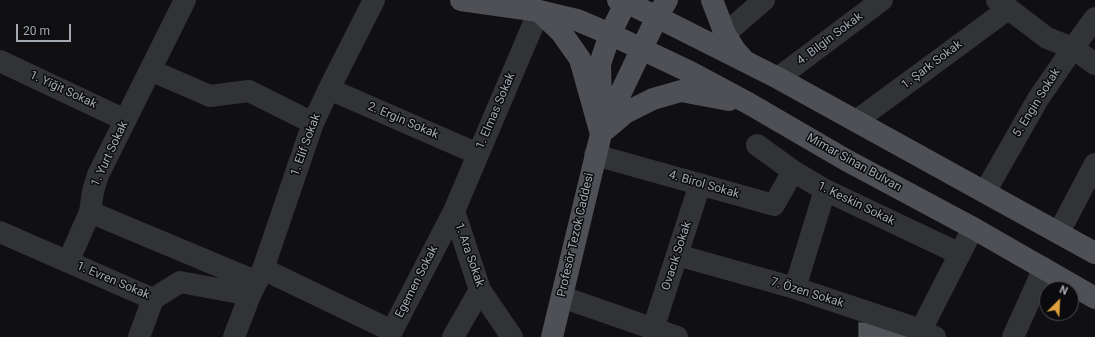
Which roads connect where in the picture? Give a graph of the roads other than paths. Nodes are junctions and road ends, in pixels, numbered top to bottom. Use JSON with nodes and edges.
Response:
{"nodes":[{"id":1,"x":185,"y":0,"type":"edge"},
{"id":2,"x":374,"y":0,"type":"edge"},
{"id":3,"x":461,"y":0,"type":"edge"},
{"id":4,"x":712,"y":0,"type":"edge"},
{"id":5,"x":764,"y":0,"type":"edge"},
{"id":6,"x":882,"y":0,"type":"edge"},
{"id":7,"x":624,"y":1,"type":"edge"},
{"id":8,"x":1002,"y":4,"type":"edge"},
{"id":9,"x":662,"y":8,"type":"edge"},
{"id":10,"x":539,"y":11,"type":"junction"},
{"id":11,"x":1095,"y":18,"type":"edge"},
{"id":12,"x":610,"y":34,"type":"junction"},
{"id":13,"x":725,"y":34,"type":"junction"},
{"id":14,"x":1073,"y":48,"type":"junction"},
{"id":15,"x":642,"y":49,"type":"junction"},
{"id":16,"x":0,"y":61,"type":"edge"},
{"id":17,"x":747,"y":62,"type":"junction"},
{"id":18,"x":1095,"y":64,"type":"edge"},
{"id":19,"x":150,"y":70,"type":"junction"},
{"id":20,"x":778,"y":78,"type":"junction"},
{"id":21,"x":329,"y":89,"type":"junction"},
{"id":22,"x":748,"y":103,"type":"junction"},
{"id":23,"x":126,"y":120,"type":"junction"},
{"id":24,"x":856,"y":121,"type":"junction"},
{"id":25,"x":313,"y":123,"type":"junction"},
{"id":26,"x":601,"y":134,"type":"junction"},
{"id":27,"x":756,"y":144,"type":"dead end"},
{"id":28,"x":478,"y":154,"type":"junction"},
{"id":29,"x":596,"y":155,"type":"junction"},
{"id":30,"x":1095,"y":164,"type":"edge"},
{"id":31,"x":793,"y":171,"type":"junction"},
{"id":32,"x":700,"y":184,"type":"junction"},
{"id":33,"x":825,"y":190,"type":"junction"},
{"id":34,"x":985,"y":192,"type":"junction"},
{"id":35,"x":454,"y":211,"type":"junction"},
{"id":36,"x":90,"y":212,"type":"junction"},
{"id":37,"x":973,"y":228,"type":"junction"},
{"id":38,"x":0,"y":232,"type":"edge"},
{"id":39,"x":1059,"y":232,"type":"junction"},
{"id":40,"x":1095,"y":253,"type":"edge"},
{"id":41,"x":678,"y":254,"type":"junction"},
{"id":42,"x":960,"y":254,"type":"junction"},
{"id":43,"x":68,"y":262,"type":"junction"},
{"id":44,"x":1044,"y":268,"type":"junction"},
{"id":45,"x":256,"y":282,"type":"junction"},
{"id":46,"x":795,"y":288,"type":"junction"},
{"id":47,"x":480,"y":290,"type":"junction"},
{"id":48,"x":562,"y":297,"type":"junction"},
{"id":49,"x":1095,"y":298,"type":"edge"},
{"id":50,"x":153,"y":299,"type":"junction"},
{"id":51,"x":653,"y":328,"type":"junction"},
{"id":52,"x":928,"y":333,"type":"edge"},
{"id":53,"x":390,"y":334,"type":"edge"},
{"id":54,"x":139,"y":337,"type":"edge"},
{"id":55,"x":234,"y":337,"type":"edge"},
{"id":56,"x":453,"y":337,"type":"edge"},
{"id":57,"x":512,"y":337,"type":"edge"},
{"id":58,"x":552,"y":337,"type":"edge"},
{"id":59,"x":677,"y":337,"type":"edge"},
{"id":60,"x":1013,"y":337,"type":"edge"}],
"edges":[{"from":1,"to":19,"type":"street","name":"1. Yurt Sokak"},
{"from":2,"to":21,"type":"street","name":"1. Elif Sokak"},
{"from":3,"to":10,"type":"main road","name":"Mimar Sinan Bulvarı"},
{"from":4,"to":13,"type":"main road"},
{"from":5,"to":13,"type":"street"},
{"from":6,"to":20,"type":"street","name":"4. Bilgin Sokak"},
{"from":7,"to":9,"type":"main road"},
{"from":7,"to":12,"type":"main road"},
{"from":8,"to":14,"type":"street"},
{"from":8,"to":24,"type":"street","name":"1. Şark Sokak"},
{"from":9,"to":15,"type":"main road"},
{"from":9,"to":17,"type":"main road"},
{"from":10,"to":12,"type":"main road","name":"Mimar Sinan Bulvarı"},
{"from":10,"to":26,"type":"main road"},
{"from":10,"to":28,"type":"street","name":"1. Elmas Sokak"},
{"from":11,"to":14,"type":"street","name":"5. Engin Sokak"},
{"from":12,"to":15,"type":"main road","name":"Mimar Sinan Bulvarı"},
{"from":12,"to":26,"type":"main road"},
{"from":13,"to":17,"type":"main road"},
{"from":14,"to":18,"type":"street"},
{"from":14,"to":34,"type":"street","name":"5. Engin Sokak"},
{"from":15,"to":22,"type":"main road","name":"Mimar Sinan Bulvarı"},
{"from":15,"to":26,"type":"main road"},
{"from":16,"to":23,"type":"street","name":"1. Yiğit Sokak"},
{"from":17,"to":20,"type":"main road"},
{"from":19,"to":23,"type":"street","name":"1. Yurt Sokak"},
{"from":19,"to":25,"type":"street"},
{"from":20,"to":24,"type":"main road"},
{"from":21,"to":25,"type":"street","name":"1. Elif Sokak"},
{"from":21,"to":28,"type":"street","name":"2. Ergin Sokak"},
{"from":22,"to":26,"type":"main road"},
{"from":22,"to":37,"type":"main road","name":"Mimar Sinan Bulvarı"},
{"from":23,"to":36,"type":"street","name":"1. Yurt Sokak"},
{"from":24,"to":34,"type":"main road"},
{"from":25,"to":45,"type":"street","name":"1. Elif Sokak"},
{"from":26,"to":29,"type":"main road","name":"Profesör Tezok Caddesi"},
{"from":27,"to":31,"type":"street","name":"1. Keskin Sokak"},
{"from":28,"to":35,"type":"street","name":"1. Elmas Sokak"},
{"from":29,"to":32,"type":"street","name":"4. Birol Sokak"},
{"from":29,"to":48,"type":"main road","name":"Profesör Tezok Caddesi"},
{"from":30,"to":39,"type":"street"},
{"from":31,"to":32,"type":"street","name":"4. Birol Sokak"},
{"from":31,"to":33,"type":"street","name":"1. Keskin Sokak"},
{"from":32,"to":41,"type":"street","name":"Ovacık Sokak"},
{"from":33,"to":42,"type":"street","name":"1. Keskin Sokak"},
{"from":33,"to":46,"type":"street"},
{"from":34,"to":39,"type":"main road"},
{"from":35,"to":47,"type":"street","name":"1. Ara Sokak"},
{"from":35,"to":53,"type":"street","name":"Egemen Sokak"},
{"from":36,"to":43,"type":"street","name":"1. Yurt Sokak"},
{"from":36,"to":45,"type":"street"},
{"from":37,"to":42,"type":"street"},
{"from":37,"to":44,"type":"main road","name":"Mimar Sinan Bulvarı"},
{"from":38,"to":43,"type":"street","name":"1. Evren Sokak"},
{"from":39,"to":40,"type":"main road"},
{"from":41,"to":46,"type":"street","name":"7. Özen Sokak"},
{"from":41,"to":51,"type":"street","name":"Ovacık Sokak"},
{"from":42,"to":52,"type":"street"},
{"from":43,"to":50,"type":"street","name":"1. Evren Sokak"},
{"from":44,"to":49,"type":"main road","name":"Mimar Sinan Bulvarı"},
{"from":44,"to":60,"type":"street"},
{"from":45,"to":50,"type":"street","name":"1. Evren Sokak"},
{"from":45,"to":53,"type":"street","name":"Egemen Sokak"},
{"from":45,"to":55,"type":"street","name":"1. Elif Sokak"},
{"from":46,"to":52,"type":"street","name":"7. Özen Sokak"},
{"from":47,"to":56,"type":"street"},
{"from":47,"to":57,"type":"street","name":"1. Ara Sokak"},
{"from":48,"to":51,"type":"street"},
{"from":48,"to":58,"type":"main road","name":"Profesör Tezok Caddesi"},
{"from":50,"to":54,"type":"street"},
{"from":51,"to":59,"type":"street"}]}
